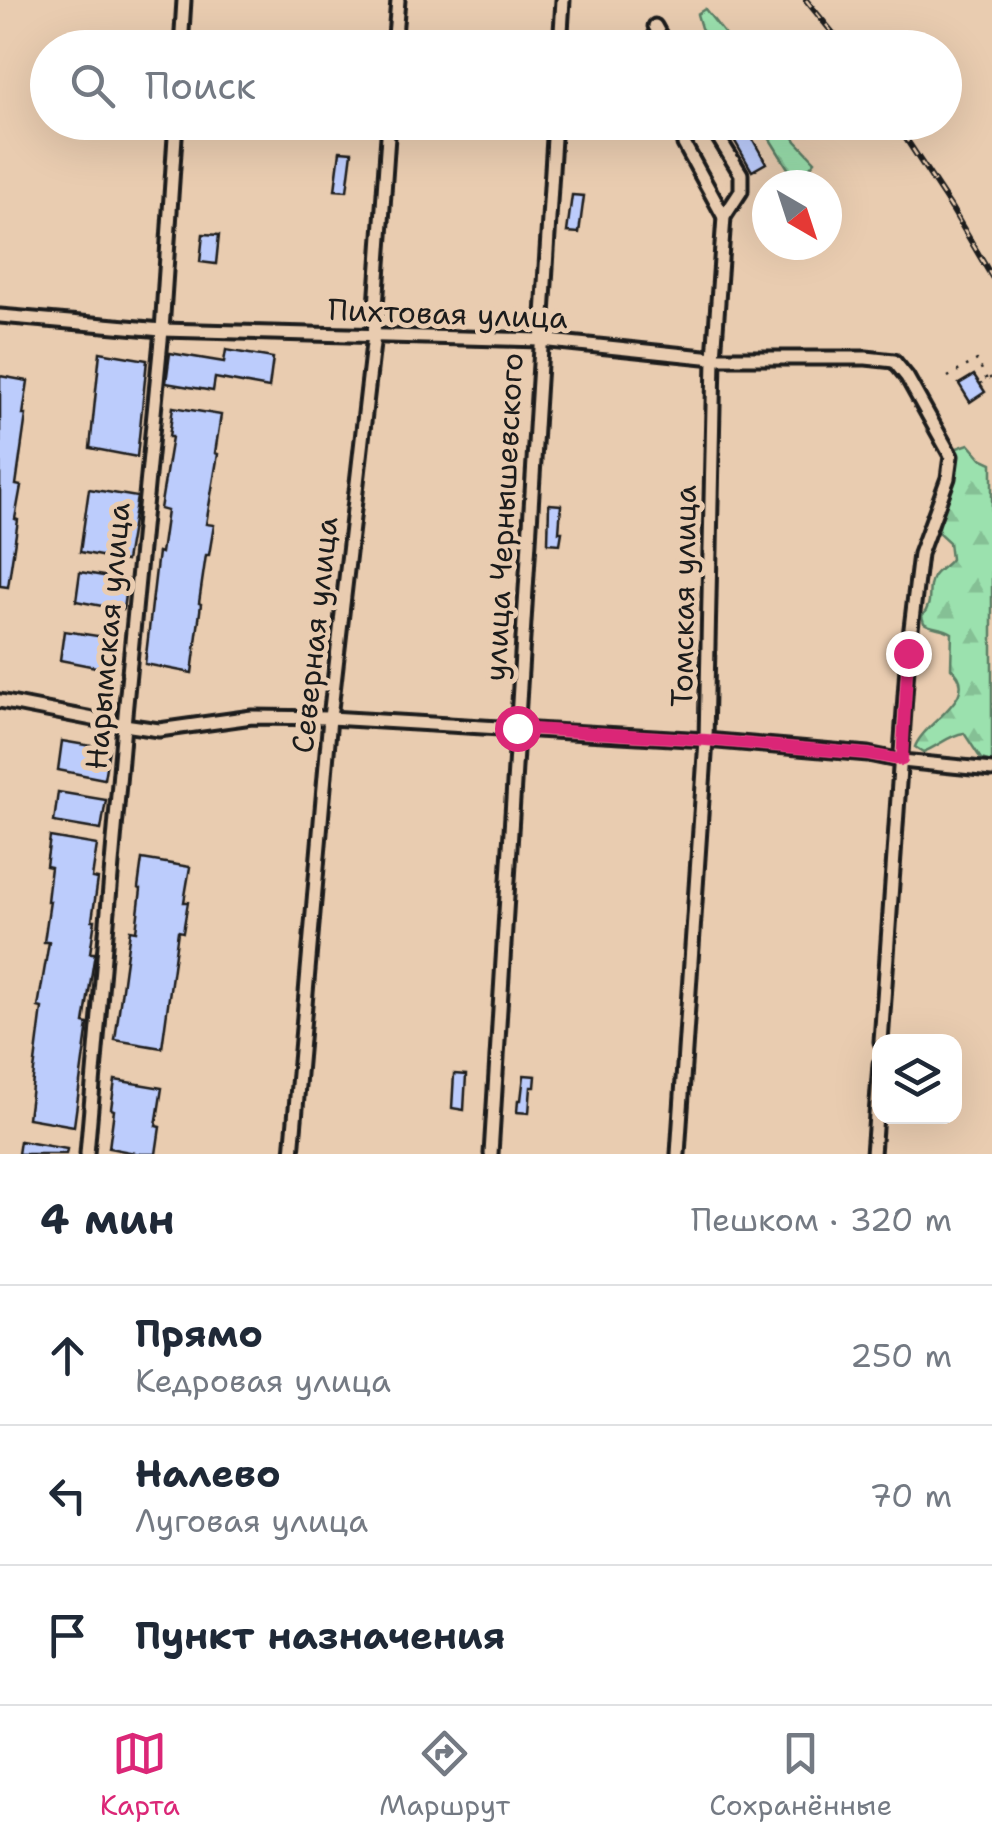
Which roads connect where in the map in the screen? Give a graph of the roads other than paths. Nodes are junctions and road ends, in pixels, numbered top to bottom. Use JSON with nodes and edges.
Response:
{"nodes":[{"id":1,"x":184,"y":0,"type":"edge"},
{"id":2,"x":398,"y":0,"type":"edge"},
{"id":3,"x":563,"y":0,"type":"edge"},
{"id":4,"x":655,"y":26,"type":"dead end"},
{"id":5,"x":182,"y":30,"type":"edge"},
{"id":6,"x":396,"y":30,"type":"edge"},
{"id":7,"x":561,"y":30,"type":"edge"},
{"id":8,"x":657,"y":30,"type":"edge"},
{"id":9,"x":175,"y":140,"type":"edge"},
{"id":10,"x":388,"y":140,"type":"edge"},
{"id":11,"x":553,"y":140,"type":"edge"},
{"id":12,"x":684,"y":140,"type":"edge"},
{"id":13,"x":721,"y":140,"type":"edge"},
{"id":14,"x":724,"y":218,"type":"junction"},
{"id":15,"x":0,"y":316,"type":"edge"},
{"id":16,"x":162,"y":330,"type":"junction"},
{"id":17,"x":374,"y":335,"type":"junction"},
{"id":18,"x":540,"y":340,"type":"junction"},
{"id":19,"x":714,"y":358,"type":"junction"},
{"id":20,"x":0,"y":701,"type":"edge"},
{"id":21,"x":330,"y":718,"type":"junction"},
{"id":22,"x":124,"y":725,"type":"junction"},
{"id":23,"x":517,"y":728,"type":"junction"},
{"id":24,"x":706,"y":740,"type":"junction"},
{"id":25,"x":902,"y":760,"type":"junction"},
{"id":26,"x":992,"y":770,"type":"edge"},
{"id":27,"x":882,"y":1034,"type":"edge"},
{"id":28,"x":875,"y":1124,"type":"edge"},
{"id":29,"x":87,"y":1154,"type":"edge"},
{"id":30,"x":292,"y":1154,"type":"edge"},
{"id":31,"x":491,"y":1154,"type":"edge"},
{"id":32,"x":678,"y":1154,"type":"edge"},
{"id":33,"x":873,"y":1154,"type":"edge"}],
"edges":[{"from":1,"to":5,"type":"street"},
{"from":2,"to":6,"type":"street"},
{"from":3,"to":7,"type":"street"},
{"from":4,"to":8,"type":"street"},
{"from":9,"to":16,"type":"street","name":"Нарымская улица"},
{"from":10,"to":17,"type":"street","name":"Северная улица"},
{"from":11,"to":18,"type":"street","name":"улица Чернышевского"},
{"from":12,"to":14,"type":"street"},
{"from":13,"to":14,"type":"street","name":"Томская улица"},
{"from":14,"to":19,"type":"street","name":"Томская улица"},
{"from":15,"to":16,"type":"street","name":"Пихтовая улица"},
{"from":16,"to":17,"type":"street","name":"Пихтовая улица"},
{"from":16,"to":22,"type":"street","name":"Нарымская улица"},
{"from":17,"to":18,"type":"street","name":"Пихтовая улица"},
{"from":17,"to":21,"type":"street","name":"Северная улица"},
{"from":18,"to":19,"type":"street","name":"Пихтовая улица"},
{"from":18,"to":23,"type":"street","name":"улица Чернышевского"},
{"from":19,"to":24,"type":"street","name":"Томская улица"},
{"from":19,"to":25,"type":"street","name":"Пихтовая улица"},
{"from":20,"to":22,"type":"street"},
{"from":21,"to":22,"type":"street"},
{"from":21,"to":23,"type":"street"},
{"from":21,"to":30,"type":"street","name":"Северная улица"},
{"from":22,"to":29,"type":"street","name":"Нарымская улица"},
{"from":23,"to":24,"type":"street"},
{"from":23,"to":31,"type":"street","name":"улица Чернышевского"},
{"from":24,"to":25,"type":"street"},
{"from":24,"to":32,"type":"street","name":"Томская улица"},
{"from":25,"to":26,"type":"street"},
{"from":25,"to":27,"type":"street"},
{"from":28,"to":33,"type":"street"}]}
